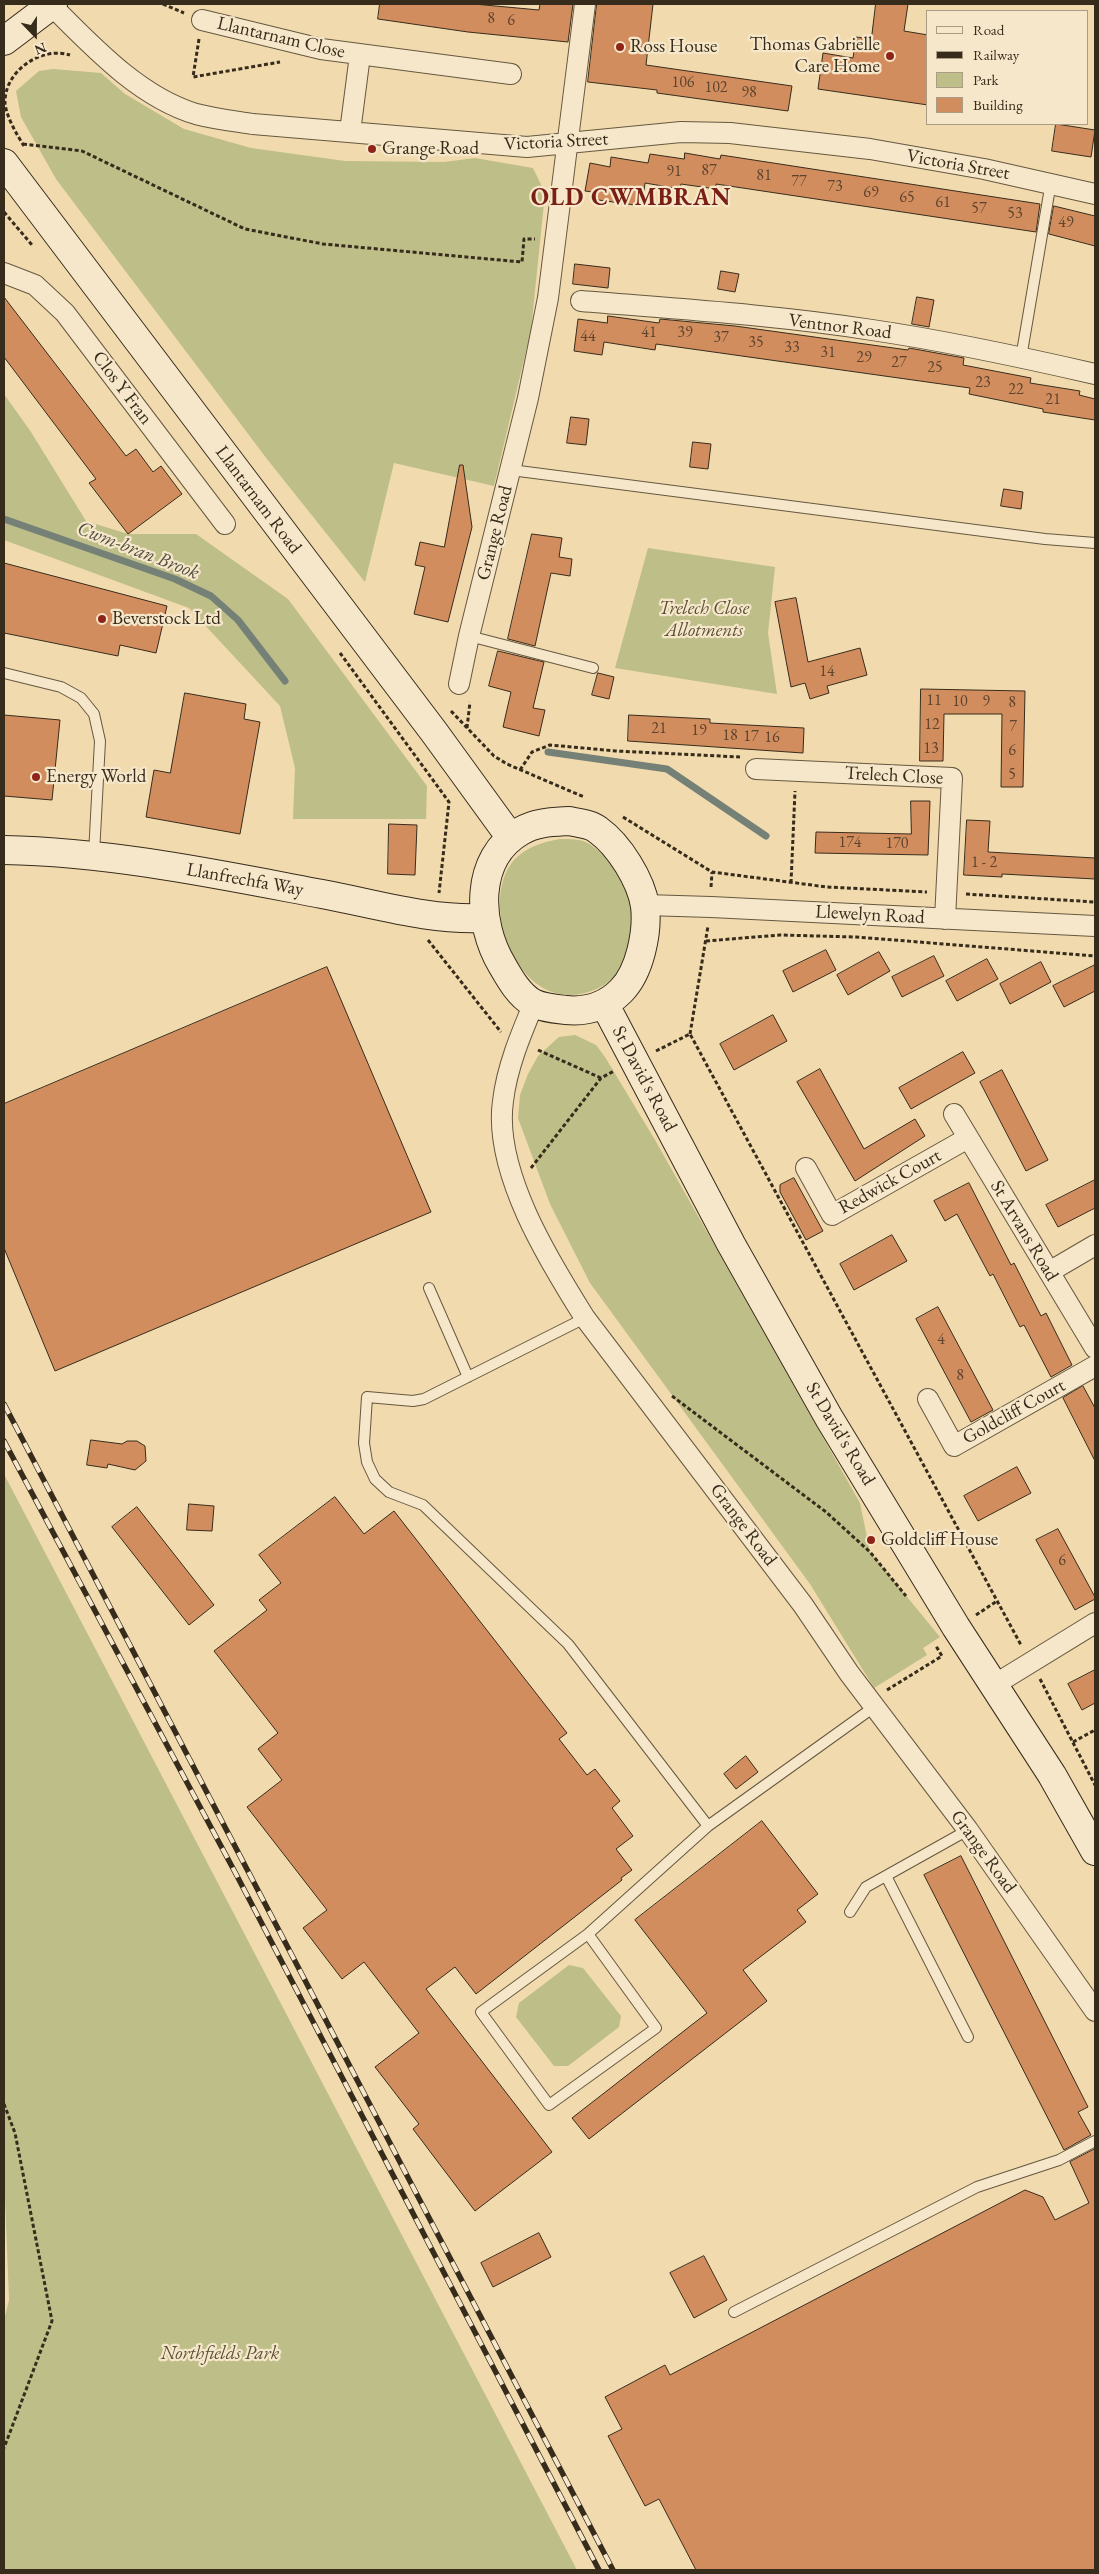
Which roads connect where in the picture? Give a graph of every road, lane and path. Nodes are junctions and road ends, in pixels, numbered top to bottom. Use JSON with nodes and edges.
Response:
{"nodes":[{"id":1,"x":585,"y":4,"type":"edge"},
{"id":2,"x":52,"y":5,"type":"edge"},
{"id":3,"x":202,"y":20,"type":"joint"},
{"id":4,"x":4,"y":41,"type":"edge"},
{"id":5,"x":360,"y":55,"type":"junction"},
{"id":6,"x":77,"y":58,"type":"dead end"},
{"id":7,"x":283,"y":61,"type":"dead end"},
{"id":8,"x":511,"y":74,"type":"dead end"},
{"id":9,"x":350,"y":132,"type":"junction"},
{"id":10,"x":23,"y":144,"type":"junction"},
{"id":11,"x":568,"y":145,"type":"junction"},
{"id":12,"x":28,"y":153,"type":"dead end"},
{"id":13,"x":4,"y":163,"type":"edge"},
{"id":14,"x":1051,"y":182,"type":"junction"},
{"id":15,"x":1095,"y":194,"type":"edge"},
{"id":16,"x":4,"y":212,"type":"edge"},
{"id":17,"x":556,"y":240,"type":"junction"},
{"id":18,"x":37,"y":250,"type":"dead end"},
{"id":19,"x":4,"y":273,"type":"edge"},
{"id":20,"x":581,"y":301,"type":"dead end"},
{"id":21,"x":1022,"y":358,"type":"junction"},
{"id":22,"x":1095,"y":374,"type":"edge"},
{"id":23,"x":511,"y":470,"type":"junction"},
{"id":24,"x":225,"y":524,"type":"dead end"},
{"id":25,"x":1095,"y":543,"type":"edge"},
{"id":26,"x":468,"y":636,"type":"junction"},
{"id":27,"x":335,"y":645,"type":"dead end"},
{"id":28,"x":593,"y":668,"type":"dead end"},
{"id":29,"x":4,"y":673,"type":"edge"},
{"id":30,"x":459,"y":684,"type":"dead end"},
{"id":31,"x":449,"y":708,"type":"dead end"},
{"id":32,"x":756,"y":769,"type":"joint"},
{"id":33,"x":520,"y":770,"type":"junction"},
{"id":34,"x":796,"y":771,"type":"junction"},
{"id":35,"x":588,"y":800,"type":"dead end"},
{"id":36,"x":622,"y":817,"type":"dead end"},
{"id":37,"x":511,"y":838,"type":"junction"},
{"id":38,"x":4,"y":850,"type":"edge"},
{"id":39,"x":94,"y":855,"type":"junction"},
{"id":40,"x":712,"y":872,"type":"junction"},
{"id":41,"x":792,"y":883,"type":"junction"},
{"id":42,"x":946,"y":893,"type":"junction"},
{"id":43,"x":1095,"y":902,"type":"edge"},
{"id":44,"x":645,"y":905,"type":"junction"},
{"id":45,"x":711,"y":907,"type":"junction"},
{"id":46,"x":485,"y":918,"type":"junction"},
{"id":47,"x":945,"y":919,"type":"junction"},
{"id":48,"x":1095,"y":926,"type":"edge"},
{"id":49,"x":432,"y":929,"type":"junction"},
{"id":50,"x":706,"y":941,"type":"junction"},
{"id":51,"x":1095,"y":956,"type":"edge"},
{"id":52,"x":534,"y":1003,"type":"junction"},
{"id":53,"x":605,"y":1005,"type":"junction"},
{"id":54,"x":690,"y":1034,"type":"junction"},
{"id":55,"x":518,"y":1041,"type":"junction"},
{"id":56,"x":635,"y":1061,"type":"junction"},
{"id":57,"x":954,"y":1114,"type":"dead end"},
{"id":58,"x":968,"y":1138,"type":"junction"},
{"id":59,"x":806,"y":1168,"type":"dead end"},
{"id":60,"x":516,"y":1186,"type":"junction"},
{"id":61,"x":1095,"y":1245,"type":"edge"},
{"id":62,"x":1049,"y":1272,"type":"junction"},
{"id":63,"x":429,"y":1288,"type":"dead end"},
{"id":64,"x":585,"y":1318,"type":"junction"},
{"id":65,"x":1095,"y":1348,"type":"edge"},
{"id":66,"x":1095,"y":1366,"type":"edge"},
{"id":67,"x":468,"y":1378,"type":"junction"},
{"id":68,"x":670,"y":1395,"type":"dead end"},
{"id":69,"x":928,"y":1399,"type":"dead end"},
{"id":70,"x":908,"y":1598,"type":"dead end"},
{"id":71,"x":997,"y":1601,"type":"junction"},
{"id":72,"x":1095,"y":1623,"type":"edge"},
{"id":73,"x":956,"y":1627,"type":"junction"},
{"id":74,"x":1030,"y":1662,"type":"junction"},
{"id":75,"x":994,"y":1685,"type":"junction"},
{"id":76,"x":872,"y":1704,"type":"junction"},
{"id":77,"x":1095,"y":1730,"type":"edge"},
{"id":78,"x":1073,"y":1742,"type":"junction"},
{"id":79,"x":1095,"y":1785,"type":"edge"},
{"id":80,"x":708,"y":1826,"type":"junction"},
{"id":81,"x":968,"y":1830,"type":"junction"},
{"id":82,"x":1095,"y":1851,"type":"edge"},
{"id":83,"x":886,"y":1876,"type":"junction"},
{"id":84,"x":850,"y":1912,"type":"dead end"},
{"id":85,"x":588,"y":1934,"type":"junction"},
{"id":86,"x":1095,"y":2011,"type":"edge"},
{"id":87,"x":968,"y":2036,"type":"dead end"},
{"id":88,"x":4,"y":2104,"type":"edge"},
{"id":89,"x":1095,"y":2141,"type":"edge"},
{"id":90,"x":734,"y":2312,"type":"dead end"},
{"id":91,"x":4,"y":2448,"type":"edge"}],
"edges":[{"from":1,"to":11,"type":"street","name":"Grange Road"},
{"from":2,"to":4,"type":"street"},
{"from":2,"to":9,"type":"street","name":"Victoria Street"},
{"from":3,"to":5,"type":"street","name":"Llantarnam Close"},
{"from":3,"to":7,"type":"path"},
{"from":5,"to":8,"type":"street","name":"Llantarnam Close"},
{"from":5,"to":9,"type":"street","name":"Llantarnam Close"},
{"from":6,"to":10,"type":"path"},
{"from":9,"to":11,"type":"street","name":"Victoria Street"},
{"from":10,"to":12,"type":"path"},
{"from":10,"to":17,"type":"path"},
{"from":11,"to":14,"type":"street","name":"Victoria Street"},
{"from":11,"to":17,"type":"street","name":"Grange Road"},
{"from":13,"to":37,"type":"street","name":"Llantarnam Road"},
{"from":14,"to":15,"type":"street","name":"Victoria Street"},
{"from":14,"to":21,"type":"lane"},
{"from":16,"to":18,"type":"path"},
{"from":17,"to":23,"type":"street","name":"Grange Road"},
{"from":19,"to":24,"type":"street","name":"Clos Y Fran"},
{"from":20,"to":21,"type":"street","name":"Ventnor Road"},
{"from":21,"to":22,"type":"street","name":"Ventnor Road"},
{"from":23,"to":25,"type":"lane"},
{"from":23,"to":26,"type":"street","name":"Grange Road"},
{"from":26,"to":28,"type":"lane"},
{"from":26,"to":30,"type":"street","name":"Grange Road"},
{"from":27,"to":49,"type":"path"},
{"from":29,"to":39,"type":"lane"},
{"from":31,"to":33,"type":"path"},
{"from":32,"to":33,"type":"path"},
{"from":32,"to":34,"type":"street","name":"Trelech Close"},
{"from":33,"to":35,"type":"path"},
{"from":34,"to":41,"type":"path"},
{"from":34,"to":42,"type":"street","name":"Trelech Close"},
{"from":36,"to":40,"type":"path"},
{"from":37,"to":44,"type":"street"},
{"from":37,"to":46,"type":"street"},
{"from":38,"to":39,"type":"street","name":"Llanfrechfa Way"},
{"from":39,"to":49,"type":"street","name":"Llanfrechfa Way"},
{"from":40,"to":41,"type":"path"},
{"from":40,"to":45,"type":"path"},
{"from":41,"to":42,"type":"path"},
{"from":42,"to":43,"type":"path"},
{"from":42,"to":47,"type":"street","name":"Trelech Close"},
{"from":44,"to":45,"type":"street","name":"Llewelyn Road"},
{"from":44,"to":53,"type":"street"},
{"from":45,"to":47,"type":"street","name":"Llewelyn Road"},
{"from":45,"to":50,"type":"path"},
{"from":46,"to":49,"type":"street","name":"Llanfrechfa Way"},
{"from":46,"to":52,"type":"street"},
{"from":47,"to":48,"type":"street","name":"Llewelyn Road"},
{"from":49,"to":55,"type":"path"},
{"from":50,"to":51,"type":"path"},
{"from":50,"to":54,"type":"path"},
{"from":52,"to":53,"type":"street"},
{"from":52,"to":55,"type":"street","name":"Grange Road"},
{"from":53,"to":56,"type":"street","name":"St David's Road"},
{"from":54,"to":56,"type":"path"},
{"from":54,"to":71,"type":"path"},
{"from":55,"to":60,"type":"street","name":"Grange Road"},
{"from":55,"to":60,"type":"path"},
{"from":56,"to":73,"type":"street","name":"St David's Road"},
{"from":57,"to":58,"type":"street","name":"St Arvans Road"},
{"from":58,"to":59,"type":"street","name":"Redwick Court"},
{"from":58,"to":62,"type":"street","name":"St Arvans Road"},
{"from":60,"to":64,"type":"street","name":"Grange Road"},
{"from":61,"to":62,"type":"street"},
{"from":62,"to":65,"type":"street","name":"St Arvans Road"},
{"from":63,"to":67,"type":"lane"},
{"from":64,"to":67,"type":"lane"},
{"from":64,"to":76,"type":"street","name":"Grange Road"},
{"from":66,"to":69,"type":"street","name":"Goldcliff Court"},
{"from":67,"to":80,"type":"lane"},
{"from":68,"to":70,"type":"path"},
{"from":71,"to":73,"type":"path"},
{"from":71,"to":74,"type":"path"},
{"from":72,"to":74,"type":"street"},
{"from":73,"to":75,"type":"street","name":"St David's Road"},
{"from":73,"to":76,"type":"path"},
{"from":74,"to":75,"type":"street"},
{"from":74,"to":78,"type":"path"},
{"from":75,"to":82,"type":"street","name":"St David's Road"},
{"from":76,"to":80,"type":"lane"},
{"from":76,"to":81,"type":"street","name":"Grange Road"},
{"from":77,"to":78,"type":"path"},
{"from":78,"to":79,"type":"path"},
{"from":80,"to":85,"type":"lane"},
{"from":81,"to":83,"type":"lane"},
{"from":81,"to":86,"type":"street","name":"Grange Road"},
{"from":83,"to":84,"type":"lane"},
{"from":83,"to":87,"type":"lane"},
{"from":85,"to":85,"type":"lane"},
{"from":88,"to":91,"type":"path"},
{"from":89,"to":90,"type":"lane"}]}
